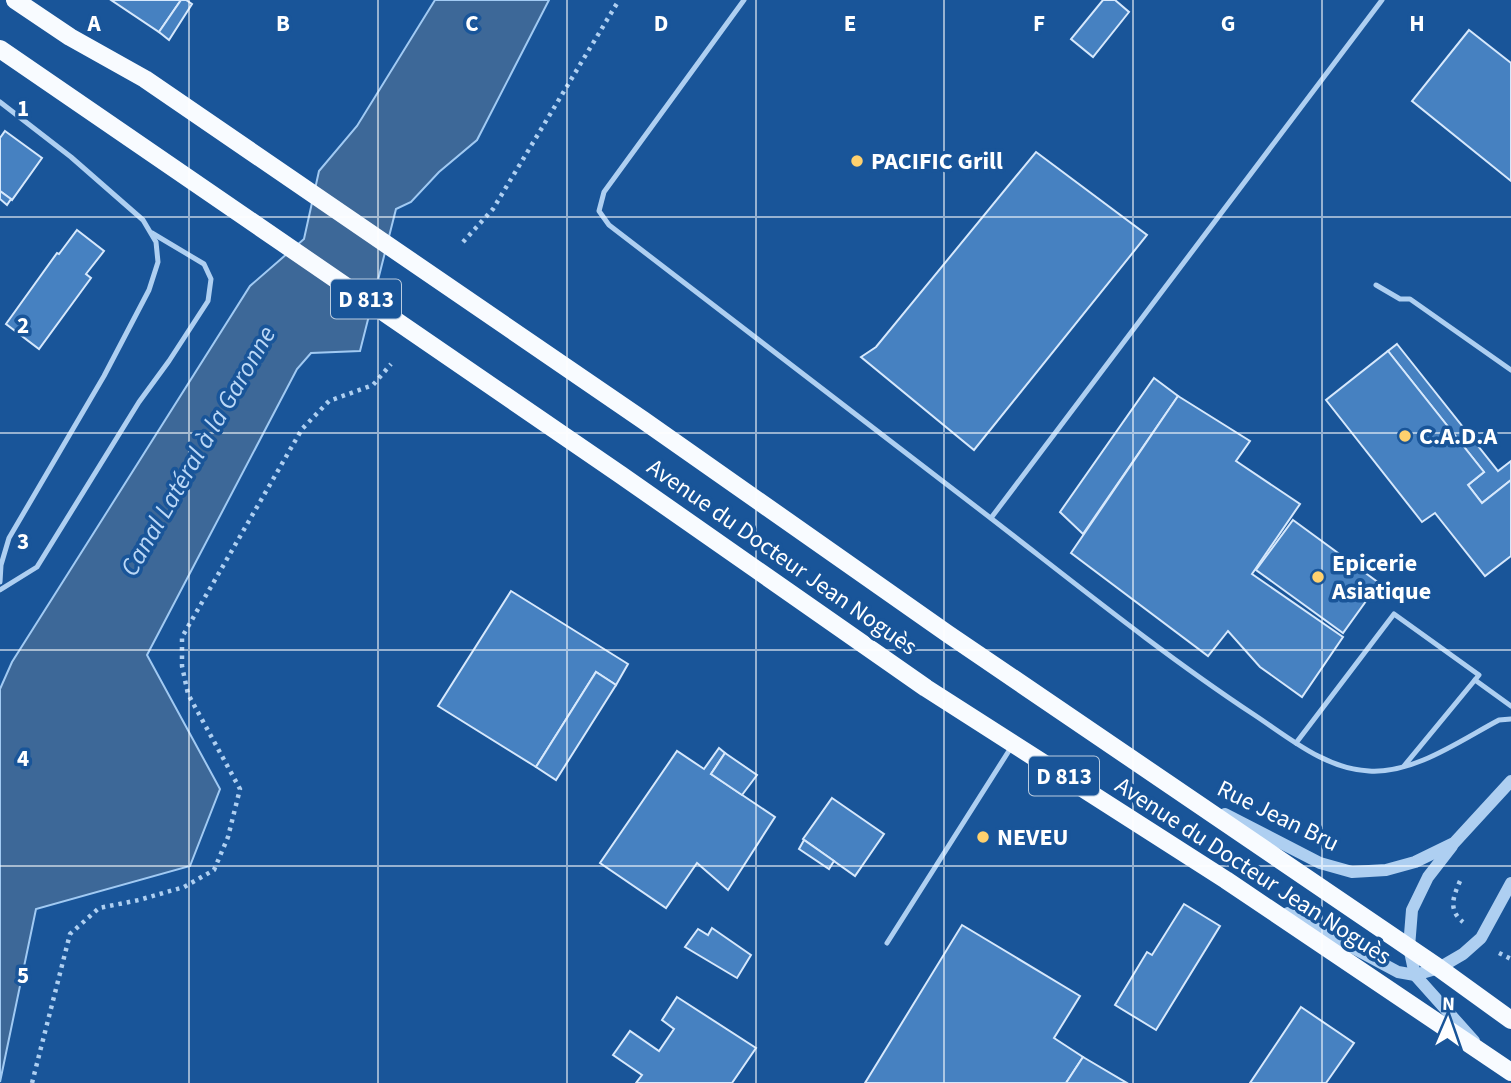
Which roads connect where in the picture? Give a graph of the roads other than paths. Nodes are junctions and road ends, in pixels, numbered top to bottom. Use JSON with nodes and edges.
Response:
{"nodes":[{"id":1,"x":15,"y":0,"type":"edge"},
{"id":2,"x":744,"y":0,"type":"edge"},
{"id":3,"x":1382,"y":0,"type":"edge"},
{"id":4,"x":0,"y":49,"type":"edge"},
{"id":5,"x":0,"y":102,"type":"edge"},
{"id":6,"x":150,"y":232,"type":"junction"},
{"id":7,"x":1376,"y":285,"type":"dead end"},
{"id":8,"x":1511,"y":370,"type":"edge"},
{"id":9,"x":991,"y":518,"type":"junction"},
{"id":10,"x":0,"y":582,"type":"edge"},
{"id":11,"x":0,"y":590,"type":"edge"},
{"id":12,"x":1475,"y":680,"type":"junction"},
{"id":13,"x":1511,"y":706,"type":"edge"},
{"id":14,"x":1511,"y":719,"type":"edge"},
{"id":15,"x":1013,"y":743,"type":"junction"},
{"id":16,"x":1296,"y":743,"type":"junction"},
{"id":17,"x":1404,"y":766,"type":"junction"},
{"id":18,"x":1511,"y":780,"type":"edge"},
{"id":19,"x":1166,"y":783,"type":"junction"},
{"id":20,"x":1454,"y":843,"type":"junction"},
{"id":21,"x":1226,"y":880,"type":"junction"},
{"id":22,"x":1511,"y":883,"type":"edge"},
{"id":23,"x":887,"y":943,"type":"dead end"},
{"id":24,"x":1409,"y":947,"type":"junction"},
{"id":25,"x":1439,"y":968,"type":"junction"},
{"id":26,"x":1415,"y":975,"type":"junction"},
{"id":27,"x":1511,"y":1020,"type":"edge"},
{"id":28,"x":1486,"y":1055,"type":"junction"},
{"id":29,"x":1511,"y":1072,"type":"edge"}],
"edges":[{"from":1,"to":19,"type":"main road","name":"Avenue du Docteur Jean Noguès","number":"D 813"},
{"from":2,"to":9,"type":"lane"},
{"from":3,"to":9,"type":"lane"},
{"from":4,"to":15,"type":"main road","name":"Avenue du Docteur Jean Noguès","number":"D 813"},
{"from":5,"to":6,"type":"lane"},
{"from":6,"to":10,"type":"lane"},
{"from":6,"to":11,"type":"lane"},
{"from":7,"to":8,"type":"lane"},
{"from":9,"to":16,"type":"lane"},
{"from":12,"to":13,"type":"lane"},
{"from":12,"to":16,"type":"lane"},
{"from":12,"to":17,"type":"lane"},
{"from":14,"to":17,"type":"lane"},
{"from":15,"to":21,"type":"main road","name":"Avenue du Docteur Jean Noguès","number":"D 813"},
{"from":15,"to":23,"type":"lane"},
{"from":16,"to":17,"type":"lane"},
{"from":18,"to":20,"type":"street","name":"Rue Jean Bru"},
{"from":19,"to":20,"type":"street","name":"Rue Jean Bru"},
{"from":19,"to":24,"type":"main road","name":"Avenue du Docteur Jean Noguès","number":"D 813"},
{"from":20,"to":24,"type":"street","name":"Rue Jean Bru"},
{"from":21,"to":26,"type":"street","name":"Rue Jean Bru"},
{"from":21,"to":28,"type":"main road","name":"Avenue du Docteur Jean Noguès","number":"D 813"},
{"from":22,"to":25,"type":"street"},
{"from":24,"to":25,"type":"main road","name":"Avenue du Docteur Jean Noguès","number":"D 813"},
{"from":24,"to":26,"type":"street","name":"Rue Jean Bru"},
{"from":25,"to":26,"type":"street"},
{"from":25,"to":27,"type":"main road","name":"Avenue du Docteur Jean Noguès","number":"D 813"},
{"from":26,"to":28,"type":"street","name":"Rue Jean Bru"},
{"from":28,"to":29,"type":"main road","name":"Avenue du Docteur Jean Noguès","number":"D 813"}]}
